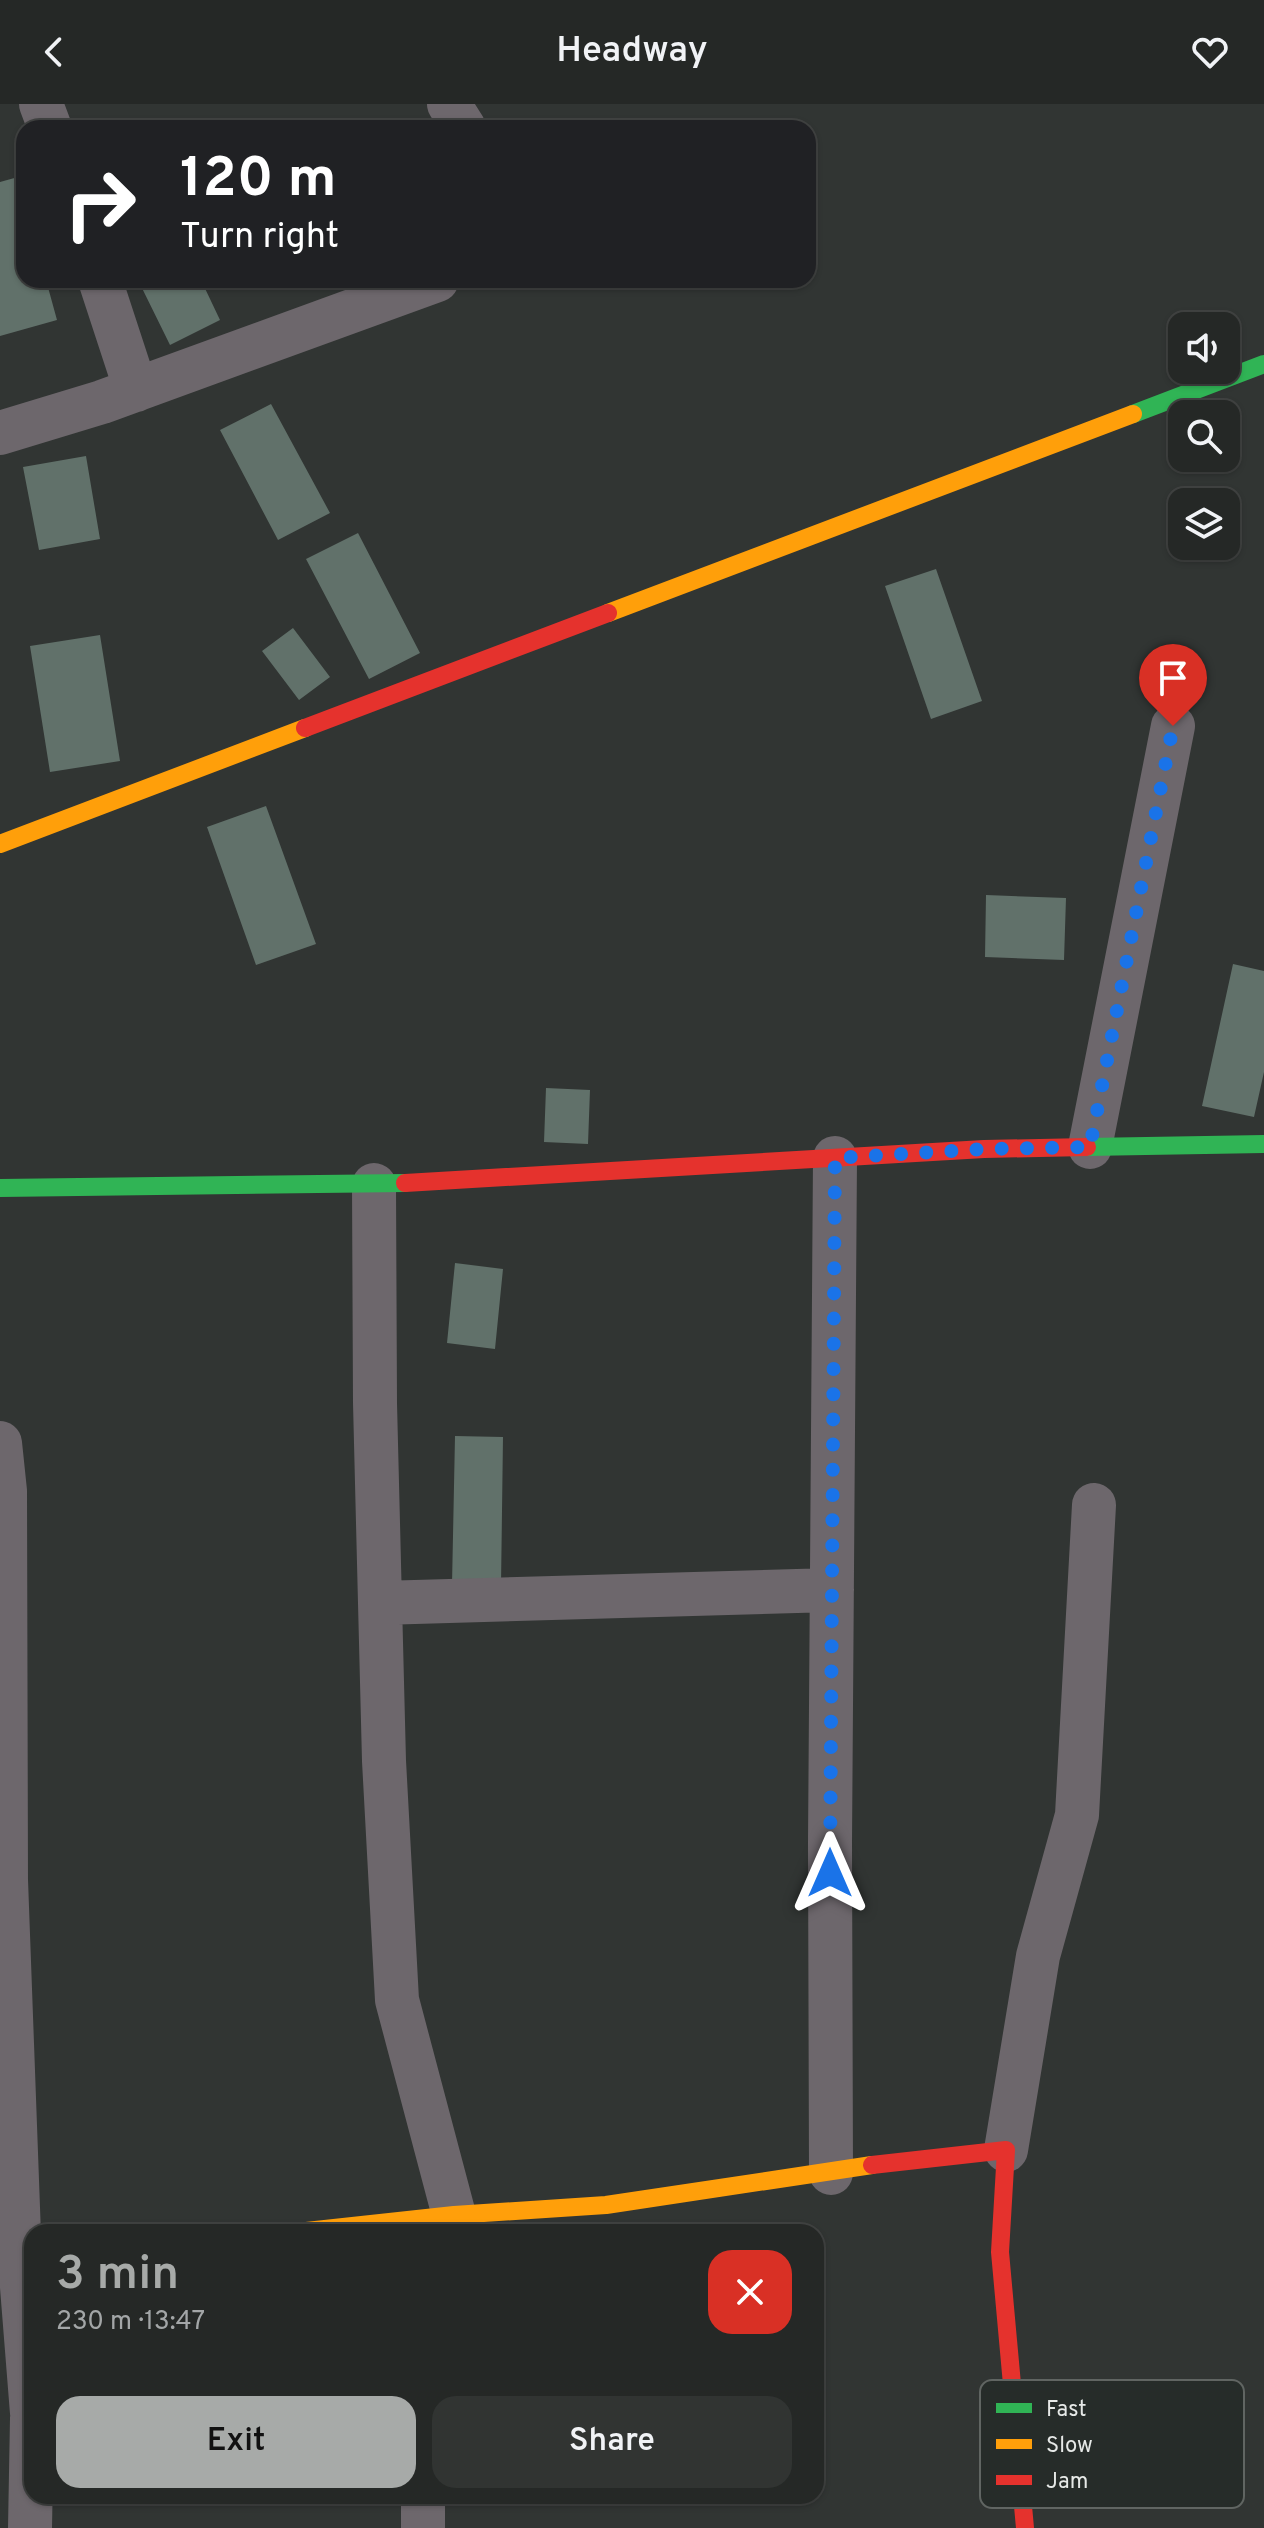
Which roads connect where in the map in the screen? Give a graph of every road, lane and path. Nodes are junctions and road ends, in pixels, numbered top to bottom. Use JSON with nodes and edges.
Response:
{"nodes":[{"id":1,"x":103,"y":288,"type":"edge"},
{"id":2,"x":415,"y":288,"type":"edge"},
{"id":3,"x":1264,"y":364,"type":"edge"},
{"id":4,"x":136,"y":390,"type":"junction"},
{"id":5,"x":0,"y":433,"type":"edge"},
{"id":6,"x":1173,"y":726,"type":"dead end"},
{"id":7,"x":0,"y":844,"type":"edge"},
{"id":8,"x":1264,"y":1144,"type":"edge"},
{"id":9,"x":1090,"y":1147,"type":"junction"},
{"id":10,"x":835,"y":1158,"type":"junction"},
{"id":11,"x":374,"y":1185,"type":"junction"},
{"id":12,"x":0,"y":1188,"type":"edge"},
{"id":13,"x":0,"y":1443,"type":"edge"},
{"id":14,"x":1094,"y":1505,"type":"dead end"},
{"id":15,"x":832,"y":1590,"type":"junction"},
{"id":16,"x":380,"y":1603,"type":"junction"},
{"id":17,"x":1006,"y":2150,"type":"junction"},
{"id":18,"x":831,"y":2173,"type":"junction"},
{"id":19,"x":452,"y":2223,"type":"edge"},
{"id":20,"x":17,"y":2262,"type":"edge"},
{"id":21,"x":24,"y":2333,"type":"edge"},
{"id":22,"x":1012,"y":2380,"type":"edge"},
{"id":23,"x":30,"y":2504,"type":"edge"},
{"id":24,"x":423,"y":2504,"type":"edge"},
{"id":25,"x":1023,"y":2508,"type":"edge"},
{"id":26,"x":30,"y":2528,"type":"edge"},
{"id":27,"x":423,"y":2528,"type":"edge"},
{"id":28,"x":1025,"y":2528,"type":"edge"}],
"edges":[{"from":1,"to":4,"type":"street"},
{"from":2,"to":4,"type":"street"},
{"from":3,"to":7,"type":"street"},
{"from":4,"to":5,"type":"street"},
{"from":6,"to":9,"type":"street"},
{"from":8,"to":9,"type":"street"},
{"from":9,"to":10,"type":"street"},
{"from":10,"to":11,"type":"street"},
{"from":10,"to":15,"type":"street"},
{"from":11,"to":12,"type":"street"},
{"from":11,"to":16,"type":"street"},
{"from":13,"to":20,"type":"street"},
{"from":14,"to":17,"type":"street"},
{"from":15,"to":16,"type":"street"},
{"from":15,"to":18,"type":"street"},
{"from":16,"to":19,"type":"street"},
{"from":17,"to":18,"type":"street"},
{"from":17,"to":22,"type":"street"},
{"from":18,"to":19,"type":"street"},
{"from":20,"to":21,"type":"street"},
{"from":23,"to":26,"type":"street"},
{"from":24,"to":27,"type":"street"},
{"from":25,"to":28,"type":"street"}]}
